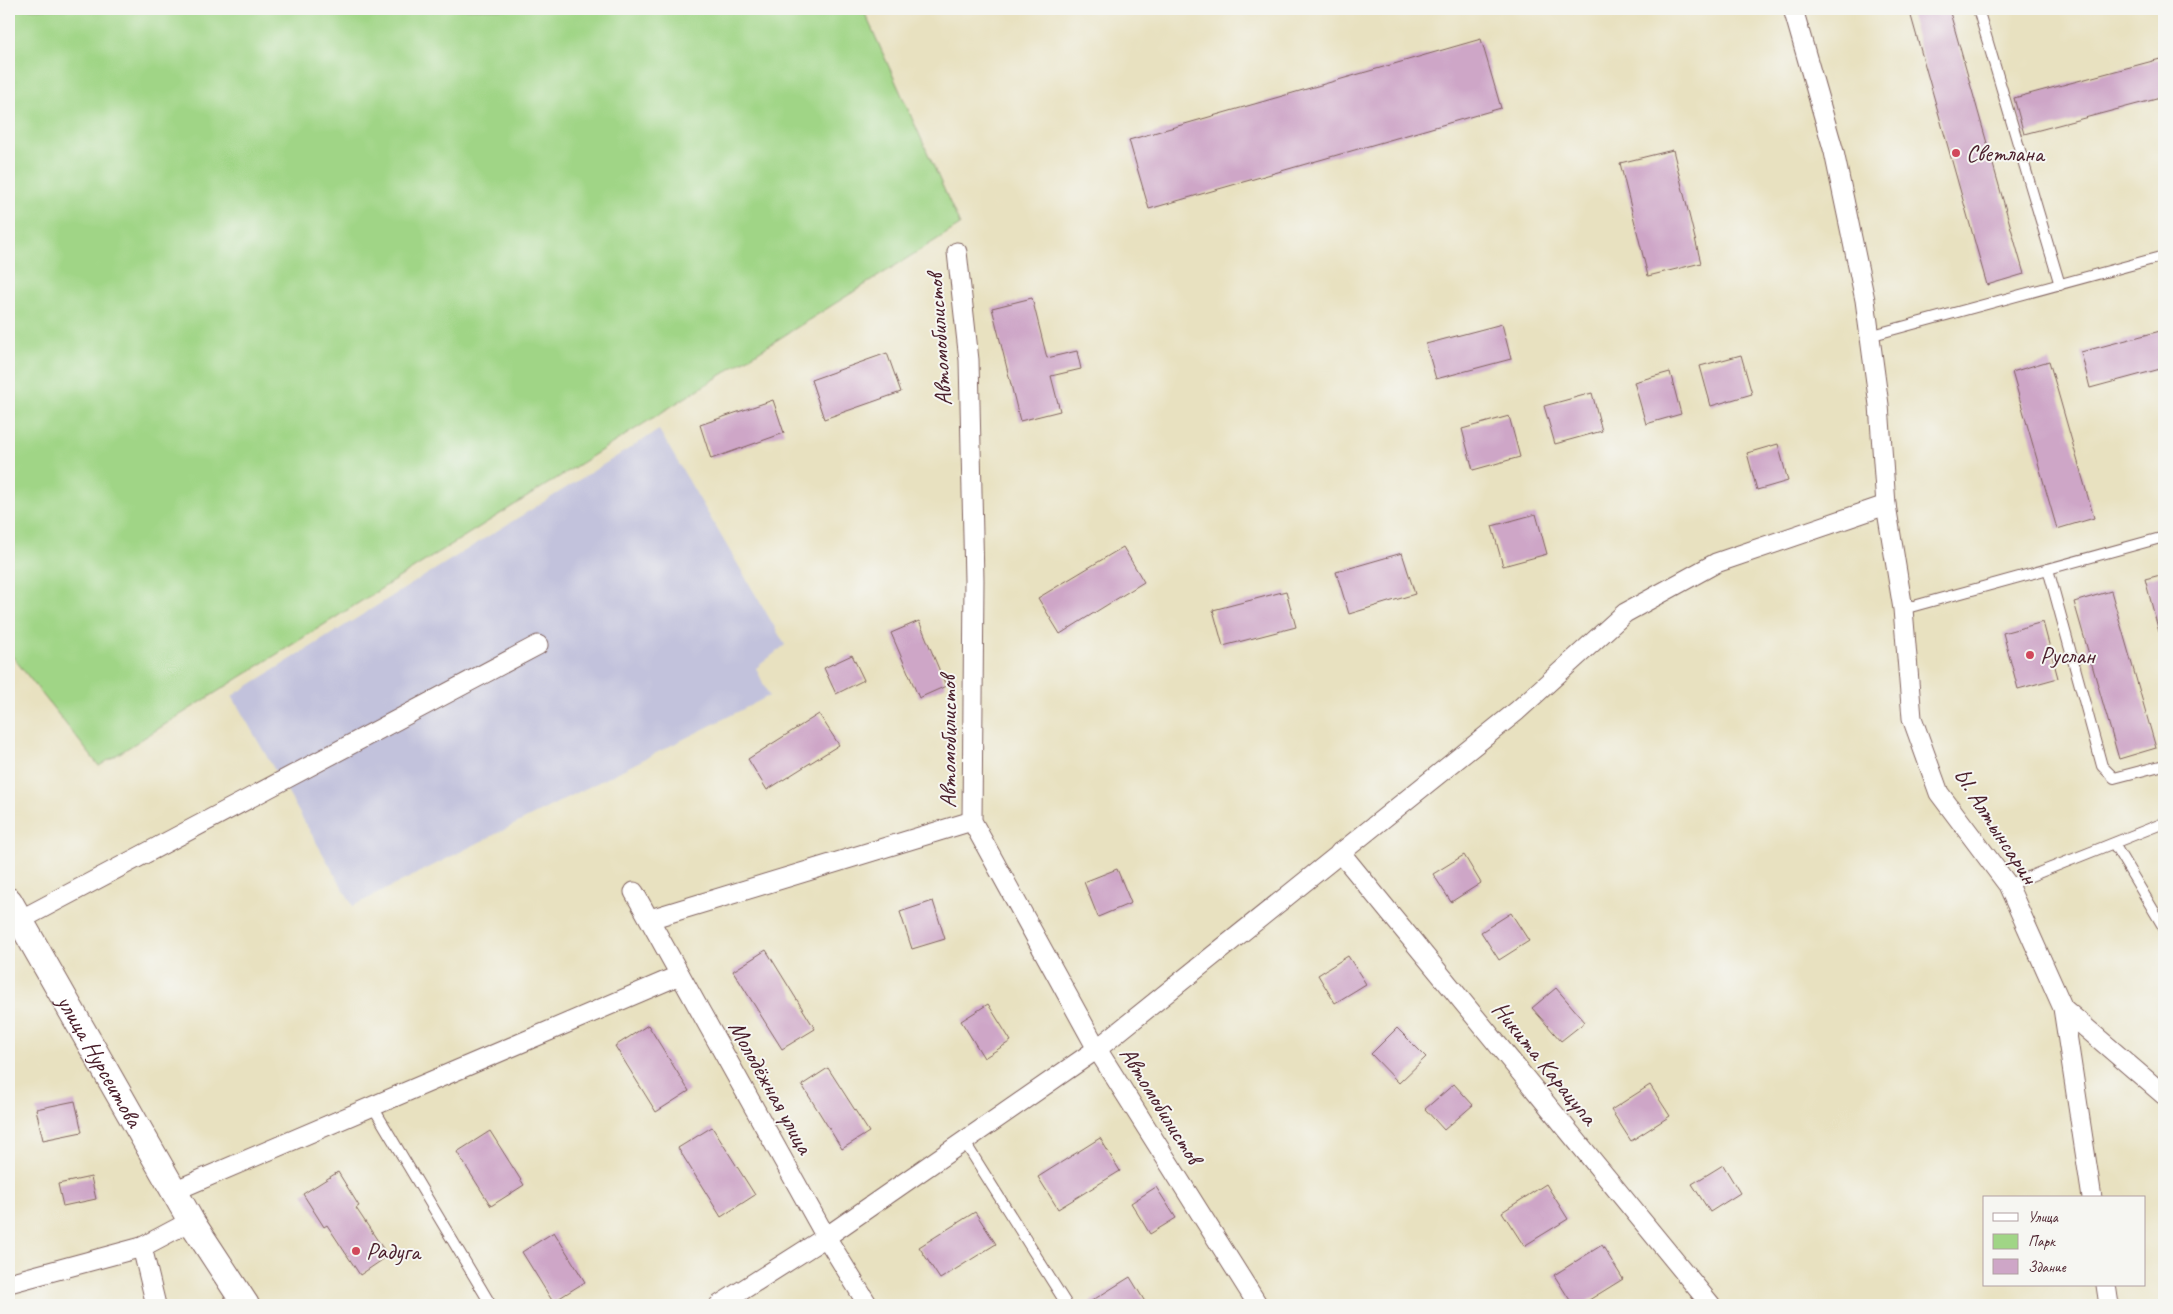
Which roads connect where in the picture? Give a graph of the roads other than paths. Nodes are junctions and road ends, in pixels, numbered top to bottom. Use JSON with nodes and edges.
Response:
{"nodes":[{"id":1,"x":1793,"y":9,"type":"edge"},
{"id":2,"x":1978,"y":9,"type":"edge"},
{"id":3,"x":957,"y":252,"type":"dead end"},
{"id":4,"x":2164,"y":256,"type":"edge"},
{"id":5,"x":2060,"y":284,"type":"junction"},
{"id":6,"x":1870,"y":336,"type":"junction"},
{"id":7,"x":1886,"y":505,"type":"junction"},
{"id":8,"x":2164,"y":537,"type":"edge"},
{"id":9,"x":2048,"y":569,"type":"junction"},
{"id":10,"x":1903,"y":609,"type":"junction"},
{"id":11,"x":538,"y":645,"type":"dead end"},
{"id":12,"x":2164,"y":765,"type":"edge"},
{"id":13,"x":972,"y":820,"type":"junction"},
{"id":14,"x":2164,"y":823,"type":"edge"},
{"id":15,"x":2114,"y":844,"type":"junction"},
{"id":16,"x":1340,"y":852,"type":"junction"},
{"id":17,"x":2008,"y":885,"type":"junction"},
{"id":18,"x":634,"y":892,"type":"dead end"},
{"id":19,"x":14,"y":911,"type":"edge"},
{"id":20,"x":650,"y":919,"type":"junction"},
{"id":21,"x":2164,"y":928,"type":"edge"},
{"id":22,"x":680,"y":975,"type":"junction"},
{"id":23,"x":2063,"y":1008,"type":"junction"},
{"id":24,"x":1097,"y":1049,"type":"junction"},
{"id":25,"x":2164,"y":1095,"type":"edge"},
{"id":26,"x":373,"y":1106,"type":"junction"},
{"id":27,"x":964,"y":1141,"type":"junction"},
{"id":28,"x":174,"y":1191,"type":"junction"},
{"id":29,"x":2092,"y":1196,"type":"edge"},
{"id":30,"x":191,"y":1221,"type":"junction"},
{"id":31,"x":826,"y":1237,"type":"junction"},
{"id":32,"x":142,"y":1247,"type":"junction"},
{"id":33,"x":9,"y":1283,"type":"edge"},
{"id":34,"x":2106,"y":1286,"type":"edge"},
{"id":35,"x":156,"y":1305,"type":"edge"},
{"id":36,"x":246,"y":1305,"type":"edge"},
{"id":37,"x":491,"y":1305,"type":"edge"},
{"id":38,"x":719,"y":1305,"type":"edge"},
{"id":39,"x":868,"y":1305,"type":"edge"},
{"id":40,"x":1068,"y":1305,"type":"edge"},
{"id":41,"x":1258,"y":1305,"type":"edge"},
{"id":42,"x":1712,"y":1305,"type":"edge"},
{"id":43,"x":2109,"y":1305,"type":"edge"}],
"edges":[{"from":1,"to":6,"type":"street","name":"Ы. Алтынсарин"},
{"from":2,"to":5,"type":"lane"},
{"from":3,"to":13,"type":"street","name":"Автомобилистов"},
{"from":4,"to":5,"type":"lane"},
{"from":5,"to":6,"type":"lane"},
{"from":6,"to":7,"type":"street","name":"Ы. Алтынсарин"},
{"from":7,"to":10,"type":"street","name":"Ы. Алтынсарин"},
{"from":7,"to":16,"type":"street"},
{"from":8,"to":9,"type":"lane"},
{"from":9,"to":10,"type":"lane"},
{"from":9,"to":12,"type":"lane"},
{"from":10,"to":17,"type":"street","name":"Ы. Алтынсарин"},
{"from":11,"to":19,"type":"street"},
{"from":13,"to":20,"type":"street"},
{"from":13,"to":24,"type":"street","name":"Автомобилистов"},
{"from":14,"to":15,"type":"lane"},
{"from":15,"to":17,"type":"lane"},
{"from":15,"to":21,"type":"lane"},
{"from":16,"to":24,"type":"street"},
{"from":16,"to":42,"type":"street","name":"Никита Карацупа"},
{"from":17,"to":23,"type":"street","name":"Ы. Алтынсарин"},
{"from":18,"to":20,"type":"street","name":"Молодёжная улица"},
{"from":19,"to":28,"type":"main road","name":"улица Нурсеитова"},
{"from":20,"to":22,"type":"street","name":"Молодёжная улица"},
{"from":22,"to":26,"type":"street"},
{"from":22,"to":31,"type":"street","name":"Молодёжная улица"},
{"from":23,"to":25,"type":"street"},
{"from":23,"to":29,"type":"street","name":"Ы. Алтынсарин"},
{"from":24,"to":27,"type":"street"},
{"from":24,"to":41,"type":"street","name":"Автомобилистов"},
{"from":26,"to":28,"type":"street"},
{"from":26,"to":37,"type":"lane"},
{"from":27,"to":31,"type":"street"},
{"from":27,"to":40,"type":"lane"},
{"from":28,"to":30,"type":"main road","name":"улица Нурсеитова"},
{"from":30,"to":32,"type":"street"},
{"from":30,"to":36,"type":"main road","name":"улица Нурсеитова"},
{"from":31,"to":38,"type":"street"},
{"from":31,"to":39,"type":"street","name":"Молодёжная улица"},
{"from":32,"to":33,"type":"street"},
{"from":32,"to":35,"type":"street"},
{"from":34,"to":43,"type":"street"}]}
